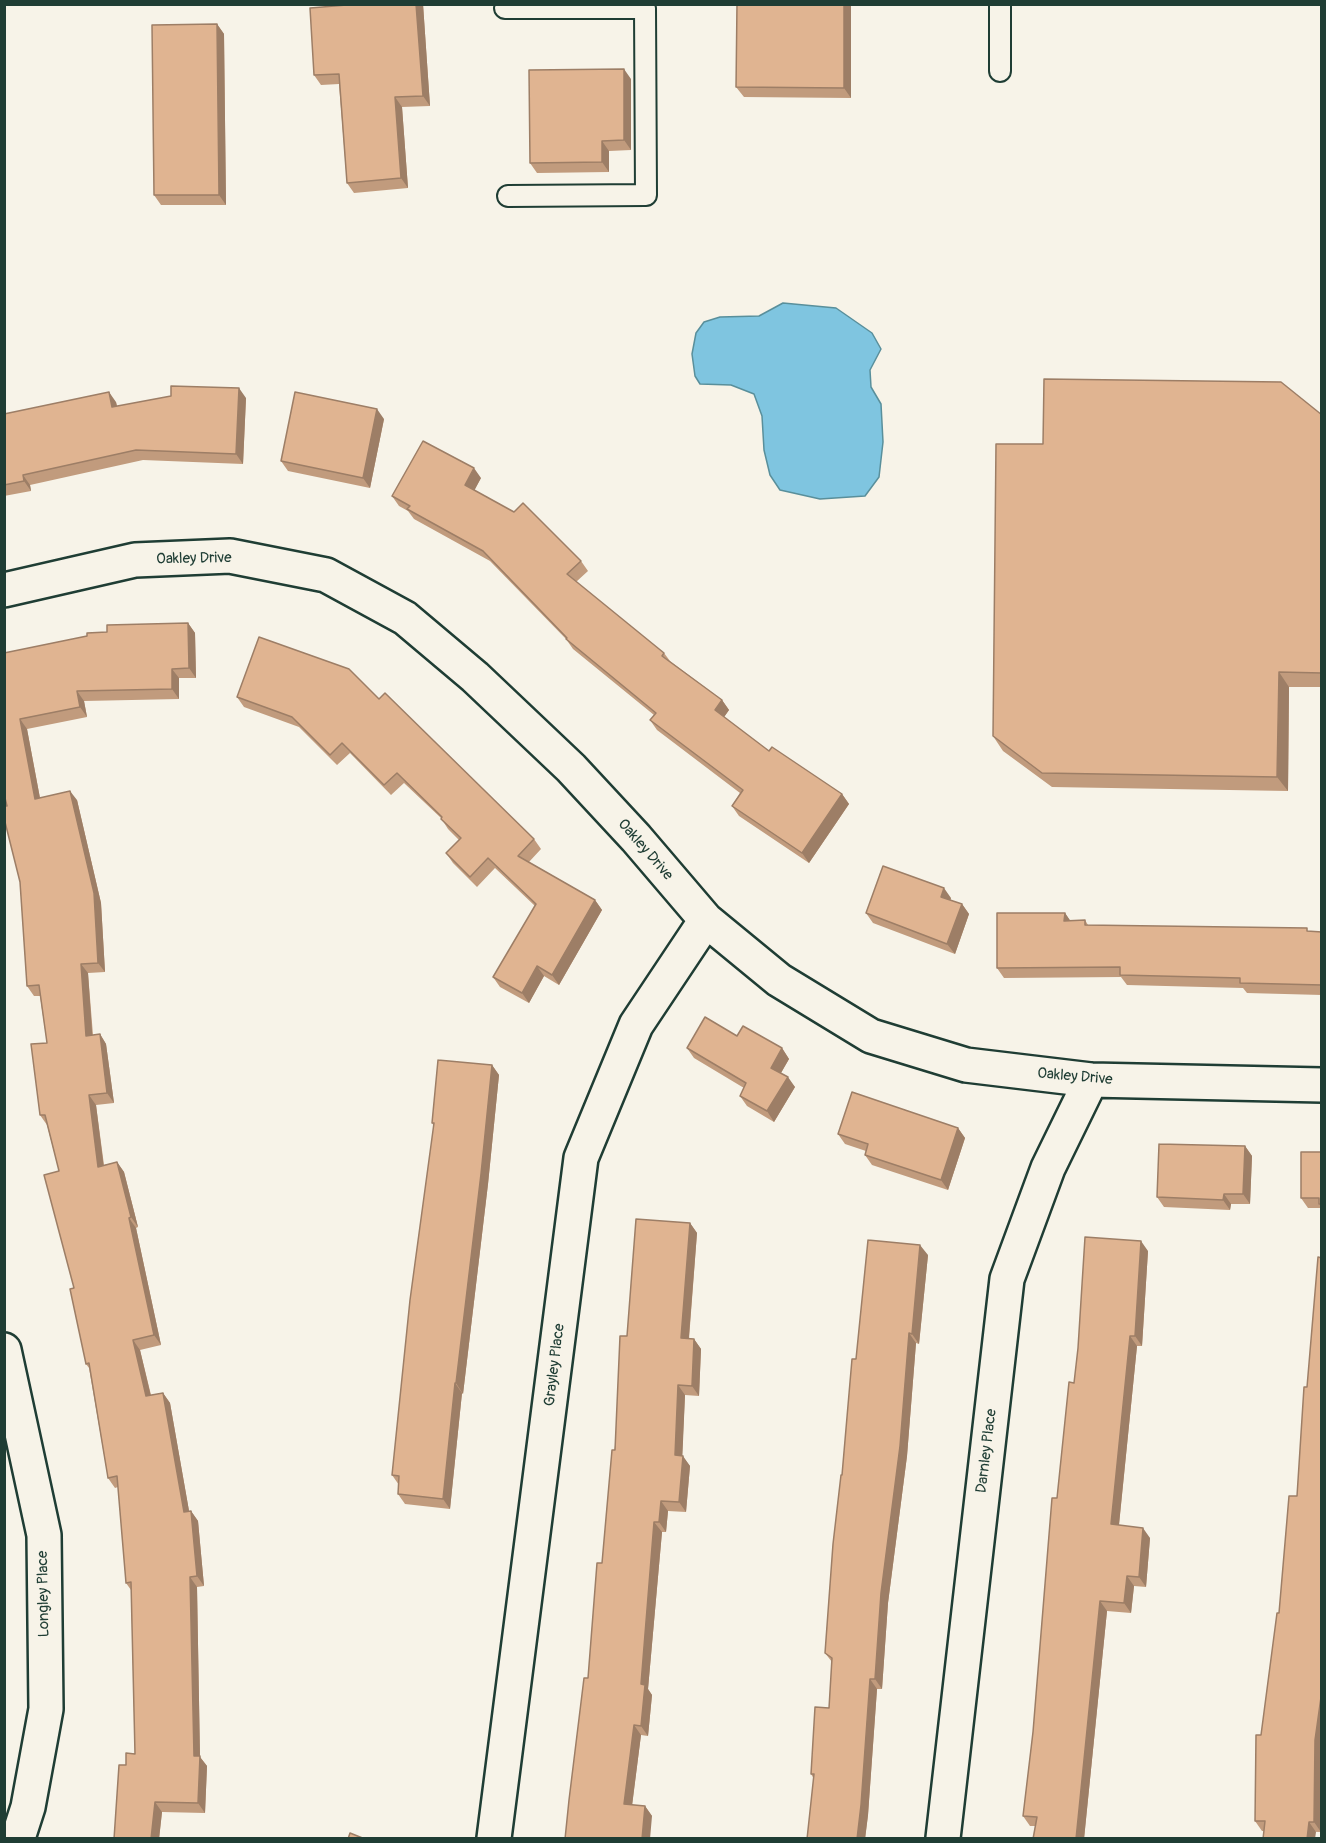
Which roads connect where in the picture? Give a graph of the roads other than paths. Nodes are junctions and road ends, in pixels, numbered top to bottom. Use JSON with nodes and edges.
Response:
{"nodes":[{"id":1,"x":1000,"y":4,"type":"edge"},
{"id":2,"x":505,"y":8,"type":"dead end"},
{"id":3,"x":1000,"y":71,"type":"dead end"},
{"id":4,"x":508,"y":196,"type":"dead end"},
{"id":5,"x":4,"y":590,"type":"edge"},
{"id":6,"x":706,"y":920,"type":"junction"},
{"id":7,"x":1091,"y":1080,"type":"junction"},
{"id":8,"x":1322,"y":1084,"type":"edge"},
{"id":9,"x":6,"y":1369,"type":"edge"},
{"id":10,"x":18,"y":1839,"type":"edge"},
{"id":11,"x":494,"y":1839,"type":"edge"},
{"id":12,"x":943,"y":1839,"type":"edge"}],
"edges":[{"from":1,"to":3,"type":"lane"},
{"from":2,"to":4,"type":"lane"},
{"from":5,"to":6,"type":"street","name":"Oakley Drive"},
{"from":6,"to":7,"type":"street","name":"Oakley Drive"},
{"from":6,"to":11,"type":"street","name":"Grayley Place"},
{"from":7,"to":8,"type":"street","name":"Oakley Drive"},
{"from":7,"to":12,"type":"street","name":"Darnley Place"},
{"from":9,"to":10,"type":"street","name":"Longley Place"}]}
